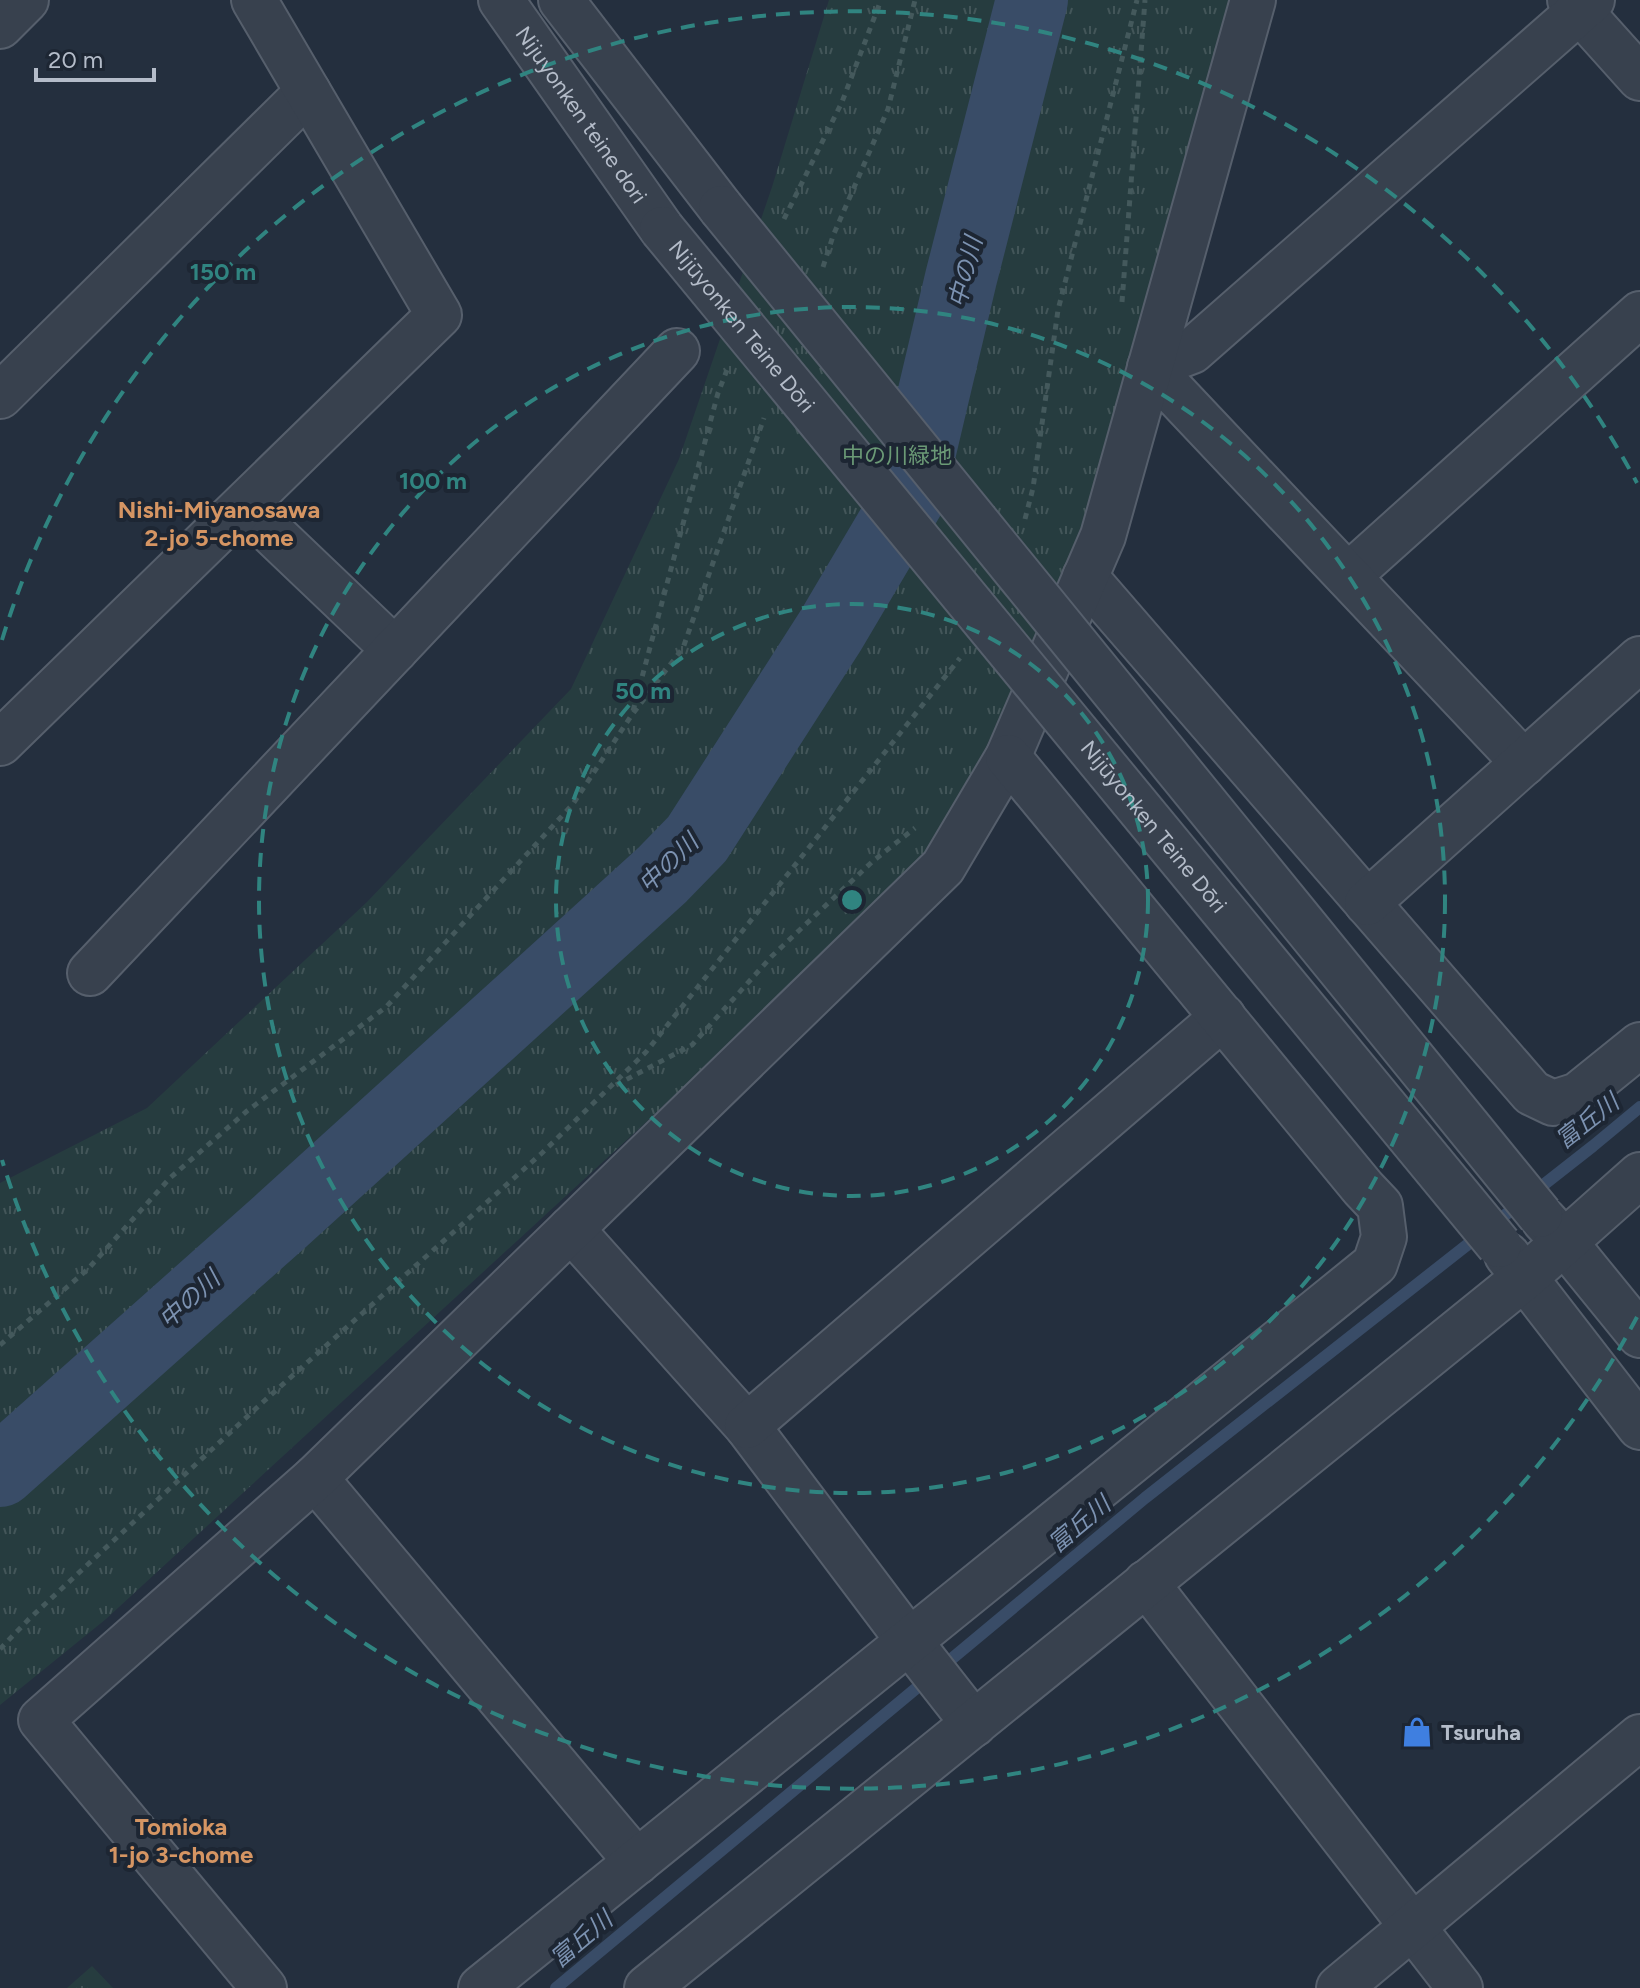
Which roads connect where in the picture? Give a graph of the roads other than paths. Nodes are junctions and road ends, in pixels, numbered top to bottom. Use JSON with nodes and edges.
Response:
{"nodes":[{"id":1,"x":26,"y":0,"type":"edge"},
{"id":2,"x":254,"y":0,"type":"edge"},
{"id":3,"x":501,"y":0,"type":"edge"},
{"id":4,"x":561,"y":0,"type":"edge"},
{"id":5,"x":1253,"y":0,"type":"edge"},
{"id":6,"x":1581,"y":4,"type":"edge"},
{"id":7,"x":0,"y":26,"type":"edge"},
{"id":8,"x":1640,"y":78,"type":"edge"},
{"id":9,"x":308,"y":92,"type":"junction"},
{"id":10,"x":662,"y":229,"type":"joint"},
{"id":11,"x":1640,"y":314,"type":"edge"},
{"id":12,"x":677,"y":351,"type":"dead end"},
{"id":13,"x":1150,"y":367,"type":"junction"},
{"id":14,"x":0,"y":396,"type":"edge"},
{"id":15,"x":244,"y":506,"type":"junction"},
{"id":16,"x":1348,"y":576,"type":"junction"},
{"id":17,"x":1085,"y":577,"type":"junction"},
{"id":18,"x":395,"y":650,"type":"junction"},
{"id":19,"x":1640,"y":659,"type":"edge"},
{"id":20,"x":0,"y":743,"type":"edge"},
{"id":21,"x":1008,"y":757,"type":"junction"},
{"id":22,"x":1524,"y":763,"type":"junction"},
{"id":23,"x":1367,"y":903,"type":"junction"},
{"id":24,"x":90,"y":973,"type":"dead end"},
{"id":25,"x":1223,"y":1017,"type":"junction"},
{"id":26,"x":1640,"y":1045,"type":"edge"},
{"id":27,"x":1640,"y":1175,"type":"edge"},
{"id":28,"x":571,"y":1229,"type":"junction"},
{"id":29,"x":1552,"y":1229,"type":"junction"},
{"id":30,"x":1512,"y":1262,"type":"junction"},
{"id":31,"x":1640,"y":1335,"type":"edge"},
{"id":32,"x":747,"y":1426,"type":"junction"},
{"id":33,"x":1640,"y":1427,"type":"edge"},
{"id":34,"x":315,"y":1478,"type":"junction"},
{"id":35,"x":1146,"y":1583,"type":"junction"},
{"id":36,"x":915,"y":1649,"type":"junction"},
{"id":37,"x":965,"y":1713,"type":"junction"},
{"id":38,"x":1640,"y":1737,"type":"edge"},
{"id":39,"x":637,"y":1862,"type":"junction"},
{"id":40,"x":1412,"y":1928,"type":"junction"},
{"id":41,"x":264,"y":1988,"type":"edge"},
{"id":42,"x":481,"y":1988,"type":"edge"},
{"id":43,"x":647,"y":1988,"type":"edge"},
{"id":44,"x":1339,"y":1988,"type":"edge"},
{"id":45,"x":1460,"y":1988,"type":"edge"}],
"edges":[{"from":1,"to":7,"type":"street"},
{"from":2,"to":9,"type":"street"},
{"from":3,"to":10,"type":"street","name":"Nijuyonken teine dori"},
{"from":4,"to":29,"type":"street","bridge":true},
{"from":5,"to":13,"type":"street"},
{"from":6,"to":8,"type":"street"},
{"from":6,"to":13,"type":"street"},
{"from":9,"to":14,"type":"street"},
{"from":9,"to":15,"type":"street"},
{"from":10,"to":30,"type":"street","name":"Nijūyonken Teine Dōri","bridge":true},
{"from":11,"to":16,"type":"street"},
{"from":12,"to":18,"type":"street"},
{"from":13,"to":16,"type":"street"},
{"from":13,"to":17,"type":"street"},
{"from":15,"to":18,"type":"street"},
{"from":15,"to":20,"type":"street"},
{"from":16,"to":22,"type":"street"},
{"from":17,"to":21,"type":"street"},
{"from":17,"to":23,"type":"street"},
{"from":18,"to":24,"type":"street"},
{"from":19,"to":22,"type":"street"},
{"from":21,"to":25,"type":"street"},
{"from":21,"to":28,"type":"street"},
{"from":22,"to":23,"type":"street"},
{"from":23,"to":26,"type":"street"},
{"from":25,"to":32,"type":"street"},
{"from":25,"to":36,"type":"street"},
{"from":27,"to":29,"type":"street"},
{"from":28,"to":32,"type":"street"},
{"from":28,"to":34,"type":"street"},
{"from":29,"to":30,"type":"street"},
{"from":29,"to":31,"type":"street"},
{"from":30,"to":33,"type":"street","name":"Nijūyonken Teine Dōri"},
{"from":30,"to":35,"type":"street"},
{"from":32,"to":36,"type":"street"},
{"from":34,"to":39,"type":"street"},
{"from":34,"to":41,"type":"street"},
{"from":35,"to":37,"type":"street"},
{"from":35,"to":40,"type":"street"},
{"from":36,"to":37,"type":"street"},
{"from":36,"to":39,"type":"street"},
{"from":37,"to":43,"type":"street"},
{"from":38,"to":40,"type":"street"},
{"from":39,"to":42,"type":"street"},
{"from":40,"to":44,"type":"street"},
{"from":40,"to":45,"type":"street"}]}
